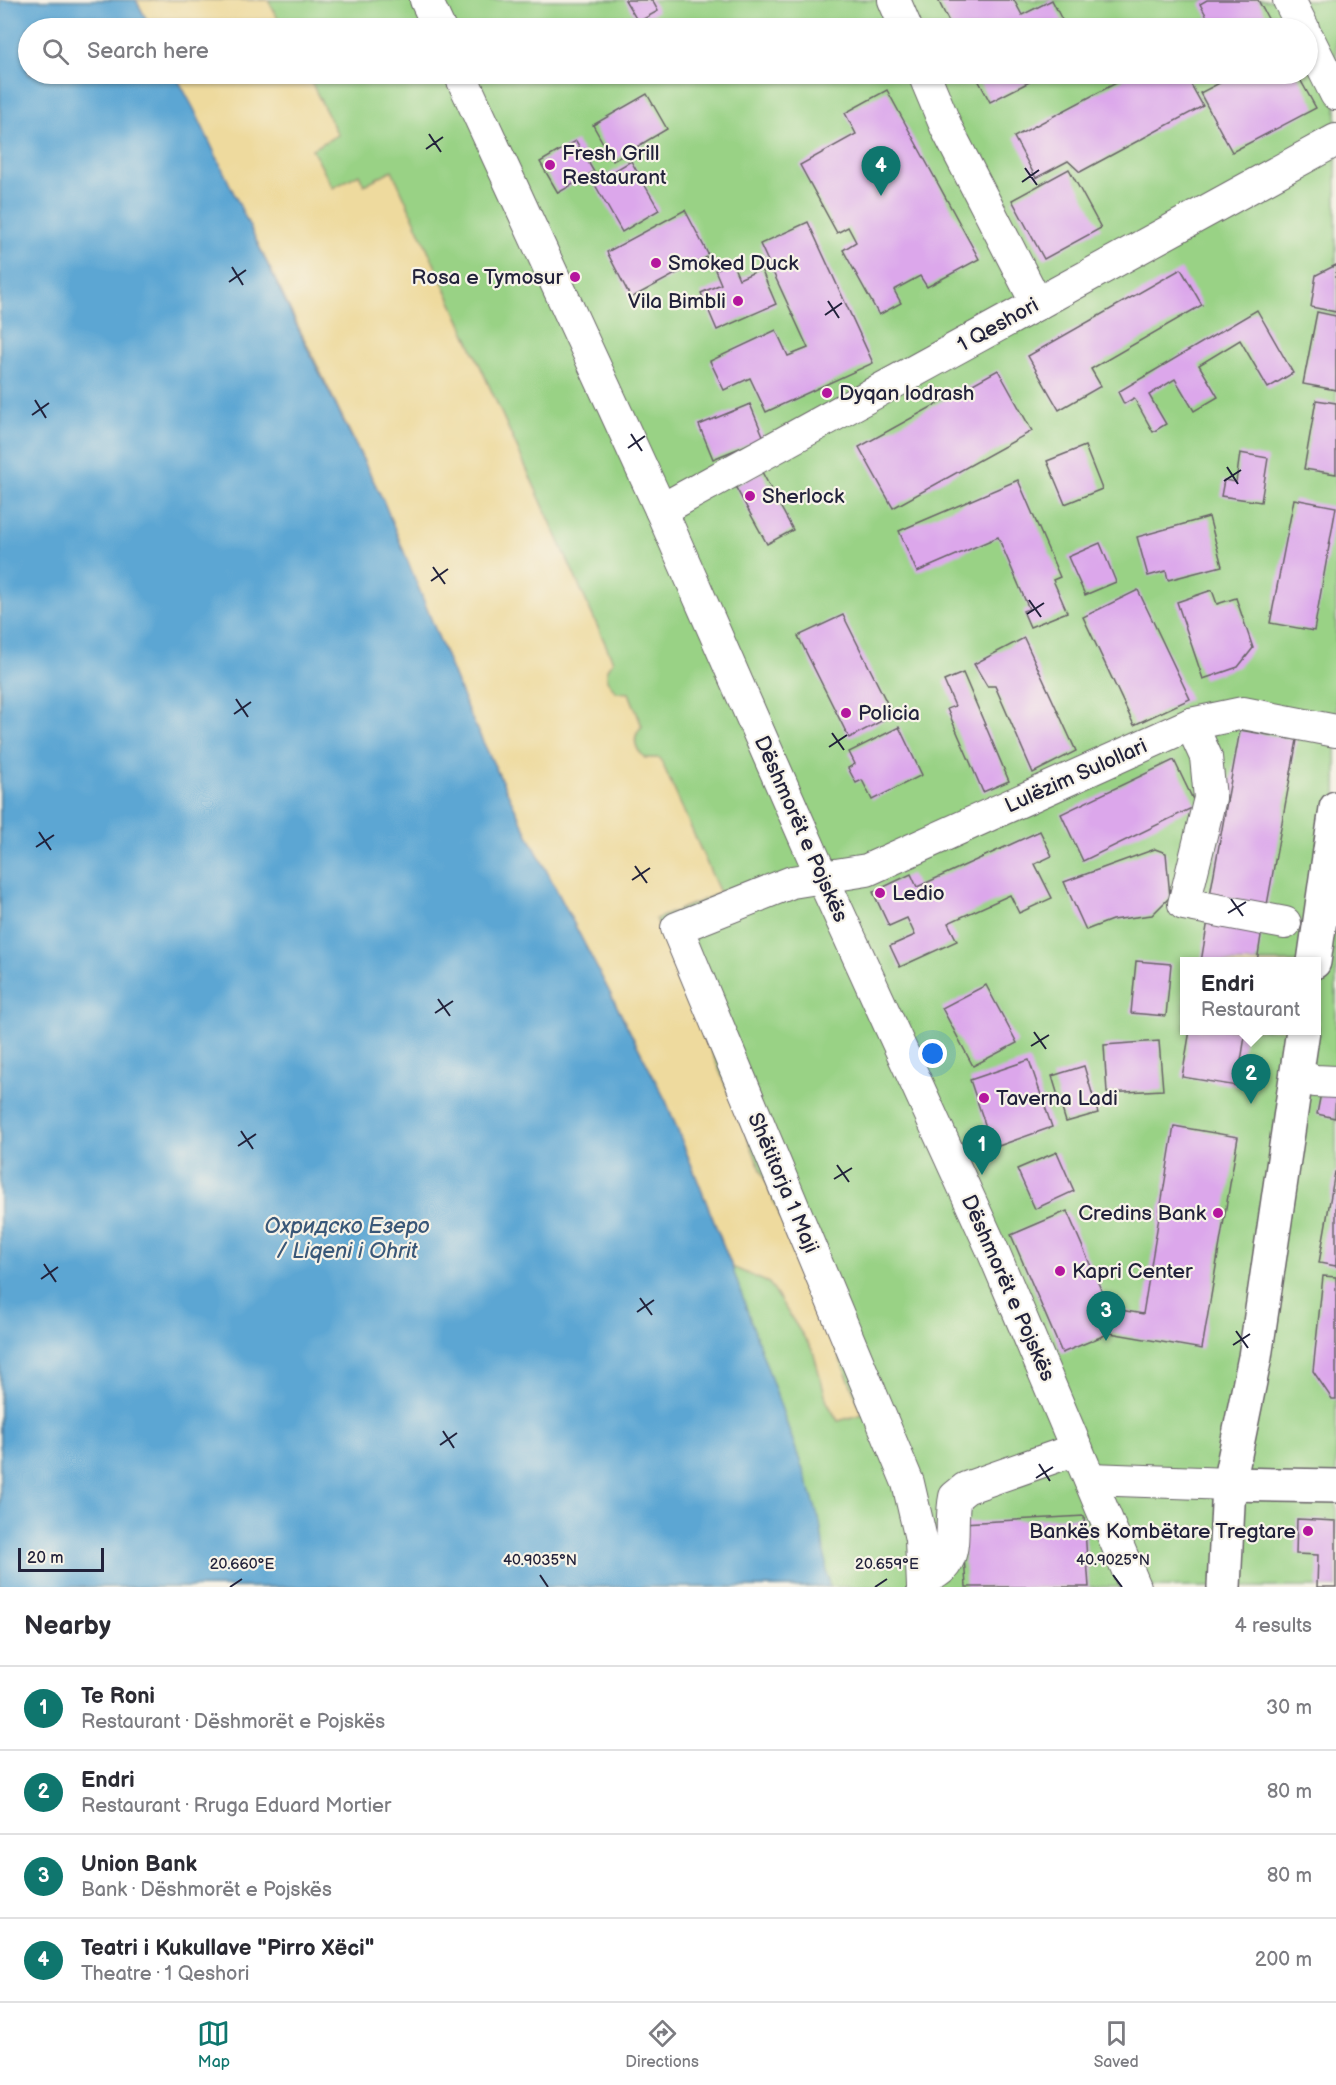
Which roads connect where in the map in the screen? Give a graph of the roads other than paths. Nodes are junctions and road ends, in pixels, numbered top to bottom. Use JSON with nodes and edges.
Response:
{"nodes":[{"id":1,"x":426,"y":0,"type":"edge"},
{"id":2,"x":894,"y":0,"type":"edge"},
{"id":3,"x":1289,"y":0,"type":"edge"},
{"id":4,"x":435,"y":18,"type":"edge"},
{"id":5,"x":902,"y":18,"type":"edge"},
{"id":6,"x":1298,"y":18,"type":"edge"},
{"id":7,"x":1318,"y":58,"type":"edge"},
{"id":8,"x":465,"y":84,"type":"edge"},
{"id":9,"x":928,"y":84,"type":"edge"},
{"id":10,"x":1336,"y":94,"type":"edge"},
{"id":11,"x":1336,"y":140,"type":"edge"},
{"id":12,"x":1037,"y":304,"type":"junction"},
{"id":13,"x":661,"y":510,"type":"junction"},
{"id":14,"x":1191,"y":724,"type":"junction"},
{"id":15,"x":1336,"y":730,"type":"edge"},
{"id":16,"x":1336,"y":808,"type":"edge"},
{"id":17,"x":823,"y":879,"type":"junction"},
{"id":18,"x":1285,"y":923,"type":"dead end"},
{"id":19,"x":1315,"y":957,"type":"edge"},
{"id":20,"x":1302,"y":1035,"type":"edge"},
{"id":21,"x":1296,"y":1075,"type":"junction"},
{"id":22,"x":1336,"y":1083,"type":"edge"},
{"id":23,"x":1077,"y":1449,"type":"junction"},
{"id":24,"x":1090,"y":1479,"type":"junction"},
{"id":25,"x":1229,"y":1484,"type":"junction"},
{"id":26,"x":1336,"y":1486,"type":"edge"},
{"id":27,"x":923,"y":1582,"type":"edge"},
{"id":28,"x":1135,"y":1587,"type":"edge"},
{"id":29,"x":1224,"y":1587,"type":"edge"}],
"edges":[{"from":1,"to":4,"type":"street"},
{"from":2,"to":5,"type":"street"},
{"from":3,"to":6,"type":"street"},
{"from":7,"to":10,"type":"street"},
{"from":8,"to":13,"type":"street","name":"Dëshmorët e Pojskës"},
{"from":9,"to":12,"type":"street"},
{"from":11,"to":12,"type":"street","name":"1 Qeshori"},
{"from":12,"to":13,"type":"street","name":"1 Qeshori"},
{"from":13,"to":17,"type":"street","name":"Dëshmorët e Pojskës"},
{"from":14,"to":15,"type":"street","name":"Lulëzim Sulollari"},
{"from":14,"to":17,"type":"street","name":"Lulëzim Sulollari"},
{"from":14,"to":18,"type":"street"},
{"from":16,"to":19,"type":"main road"},
{"from":17,"to":23,"type":"street","name":"Dëshmorët e Pojskës"},
{"from":17,"to":27,"type":"street","name":"Shëtitorja 1 Maji"},
{"from":20,"to":21,"type":"main road"},
{"from":21,"to":22,"type":"street"},
{"from":21,"to":25,"type":"main road"},
{"from":23,"to":24,"type":"street","name":"Dëshmorët e Pojskës"},
{"from":23,"to":27,"type":"street"},
{"from":24,"to":25,"type":"street"},
{"from":24,"to":28,"type":"street","name":"Dëshmorët e Pojskës"},
{"from":25,"to":26,"type":"main road"},
{"from":25,"to":29,"type":"main road"}]}
